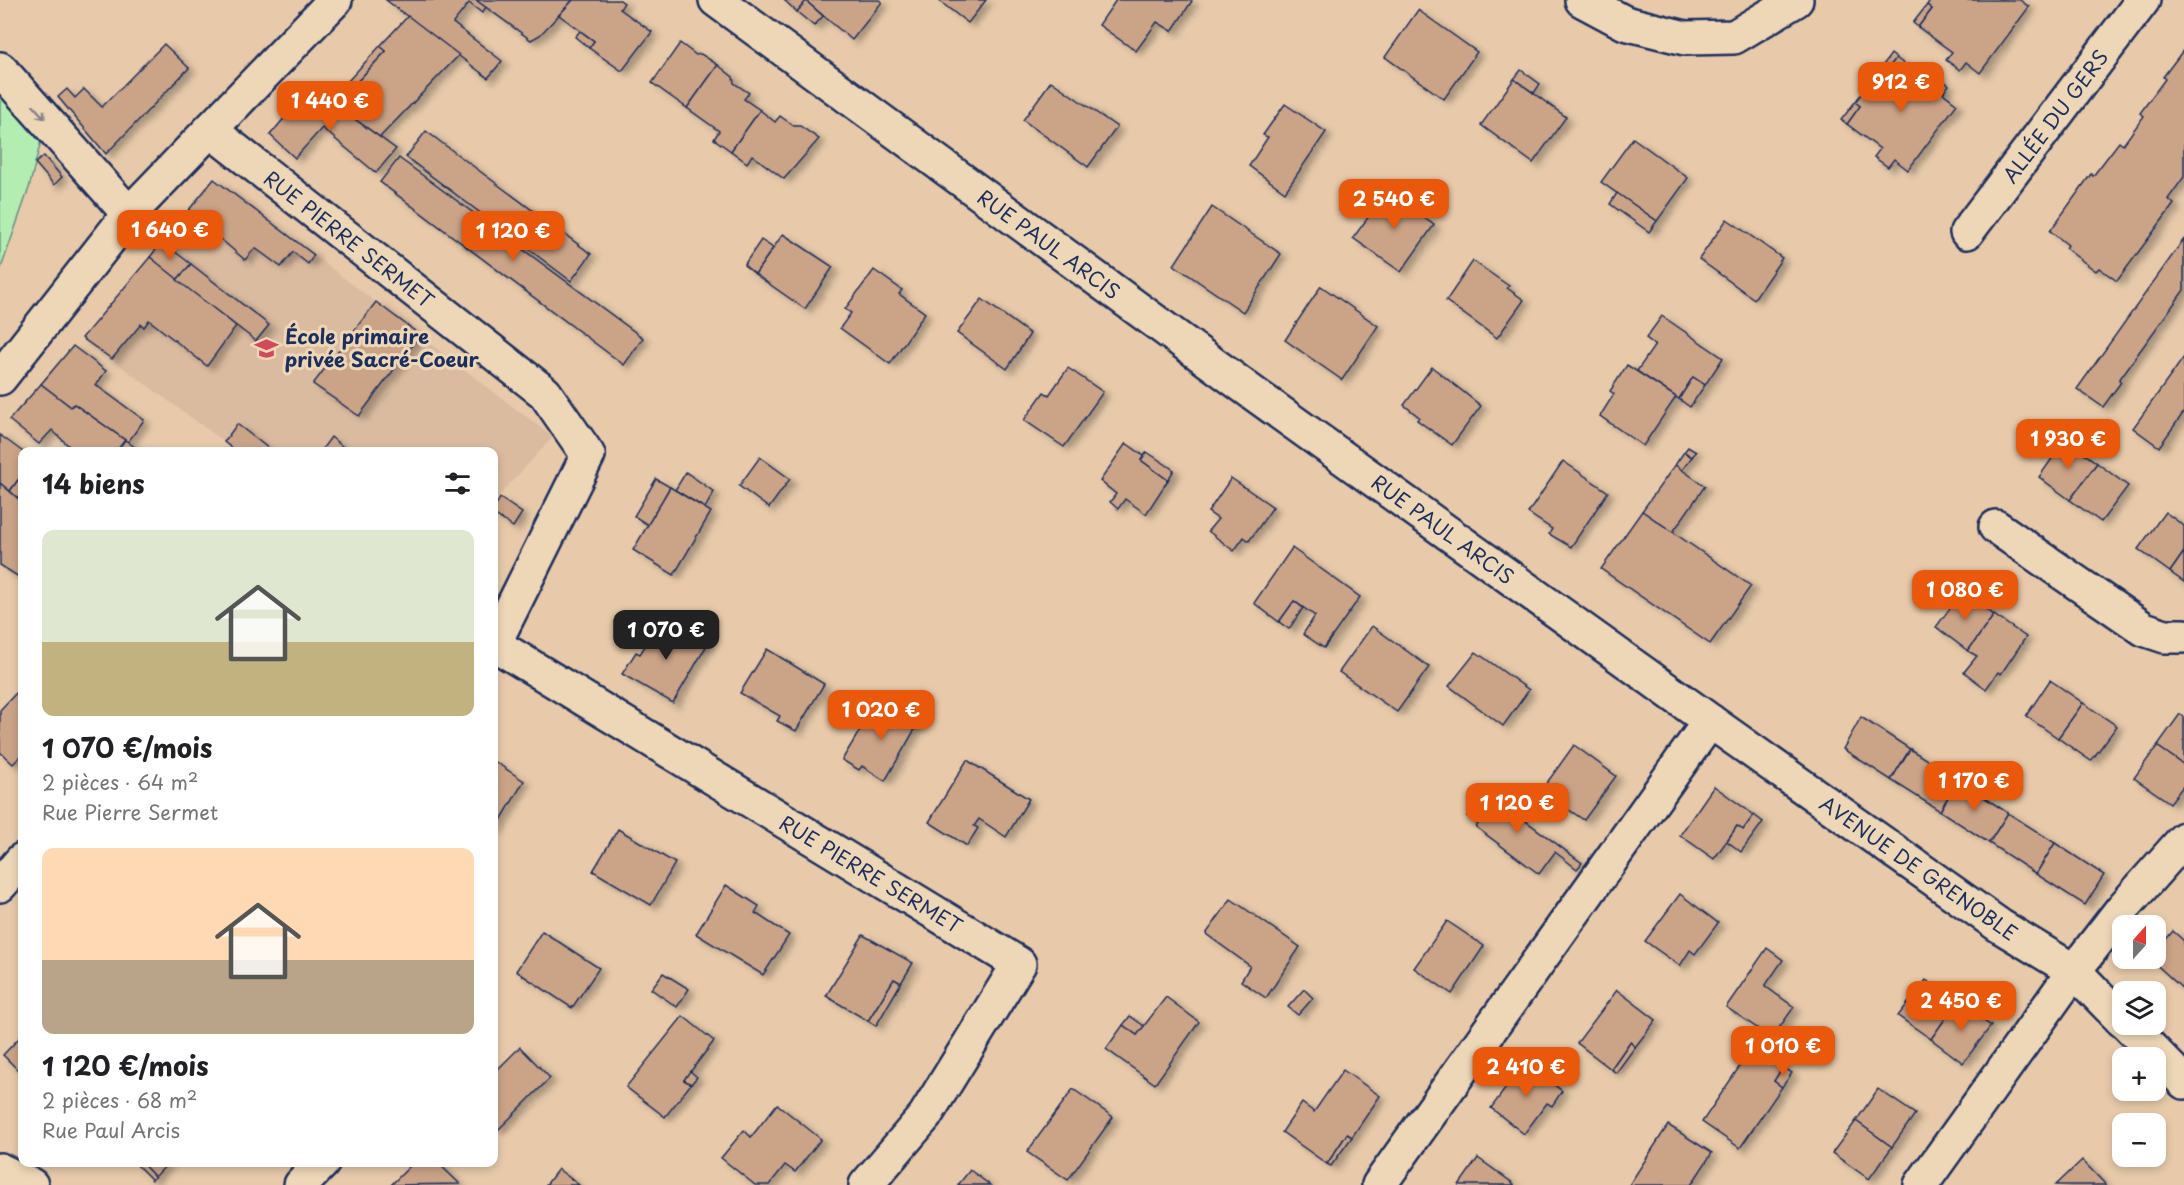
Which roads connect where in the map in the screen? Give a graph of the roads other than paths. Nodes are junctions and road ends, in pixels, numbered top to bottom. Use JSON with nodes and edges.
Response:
{"nodes":[{"id":1,"x":335,"y":0,"type":"edge"},
{"id":2,"x":716,"y":0,"type":"edge"},
{"id":3,"x":1582,"y":0,"type":"edge"},
{"id":4,"x":1796,"y":0,"type":"edge"},
{"id":5,"x":2143,"y":0,"type":"edge"},
{"id":6,"x":0,"y":69,"type":"edge"},
{"id":7,"x":210,"y":130,"type":"junction"},
{"id":8,"x":129,"y":214,"type":"junction"},
{"id":9,"x":1967,"y":232,"type":"dead end"},
{"id":10,"x":0,"y":378,"type":"edge"},
{"id":11,"x":1996,"y":527,"type":"dead end"},
{"id":12,"x":498,"y":636,"type":"edge"},
{"id":13,"x":2184,"y":636,"type":"edge"},
{"id":14,"x":498,"y":646,"type":"edge"},
{"id":15,"x":1710,"y":721,"type":"junction"},
{"id":16,"x":2184,"y":839,"type":"edge"},
{"id":17,"x":18,"y":865,"type":"edge"},
{"id":18,"x":0,"y":885,"type":"edge"},
{"id":19,"x":2074,"y":971,"type":"junction"},
{"id":20,"x":2112,"y":1010,"type":"edge"},
{"id":21,"x":2138,"y":1035,"type":"edge"},
{"id":22,"x":2184,"y":1082,"type":"edge"},
{"id":23,"x":318,"y":1167,"type":"edge"},
{"id":24,"x":0,"y":1170,"type":"edge"},
{"id":25,"x":32,"y":1185,"type":"edge"},
{"id":26,"x":301,"y":1185,"type":"edge"},
{"id":27,"x":866,"y":1185,"type":"edge"},
{"id":28,"x":1379,"y":1185,"type":"edge"},
{"id":29,"x":1921,"y":1185,"type":"edge"}],
"edges":[{"from":1,"to":7,"type":"street"},
{"from":2,"to":15,"type":"street","name":"RUE PAUL ARCIS"},
{"from":3,"to":4,"type":"street"},
{"from":5,"to":9,"type":"street","name":"ALLÉE DU GERS"},
{"from":6,"to":8,"type":"street","one_way":true},
{"from":7,"to":8,"type":"street"},
{"from":7,"to":12,"type":"street","name":"RUE PIERRE SERMET"},
{"from":8,"to":10,"type":"street"},
{"from":11,"to":13,"type":"street"},
{"from":14,"to":27,"type":"street","name":"RUE PIERRE SERMET"},
{"from":15,"to":19,"type":"street","name":"AVENUE DE GRENOBLE"},
{"from":15,"to":28,"type":"street"},
{"from":16,"to":19,"type":"street"},
{"from":17,"to":18,"type":"street"},
{"from":19,"to":20,"type":"street","name":"AVENUE DE GRENOBLE"},
{"from":19,"to":29,"type":"street"},
{"from":21,"to":22,"type":"street"},
{"from":23,"to":26,"type":"street"},
{"from":24,"to":25,"type":"street"}]}
